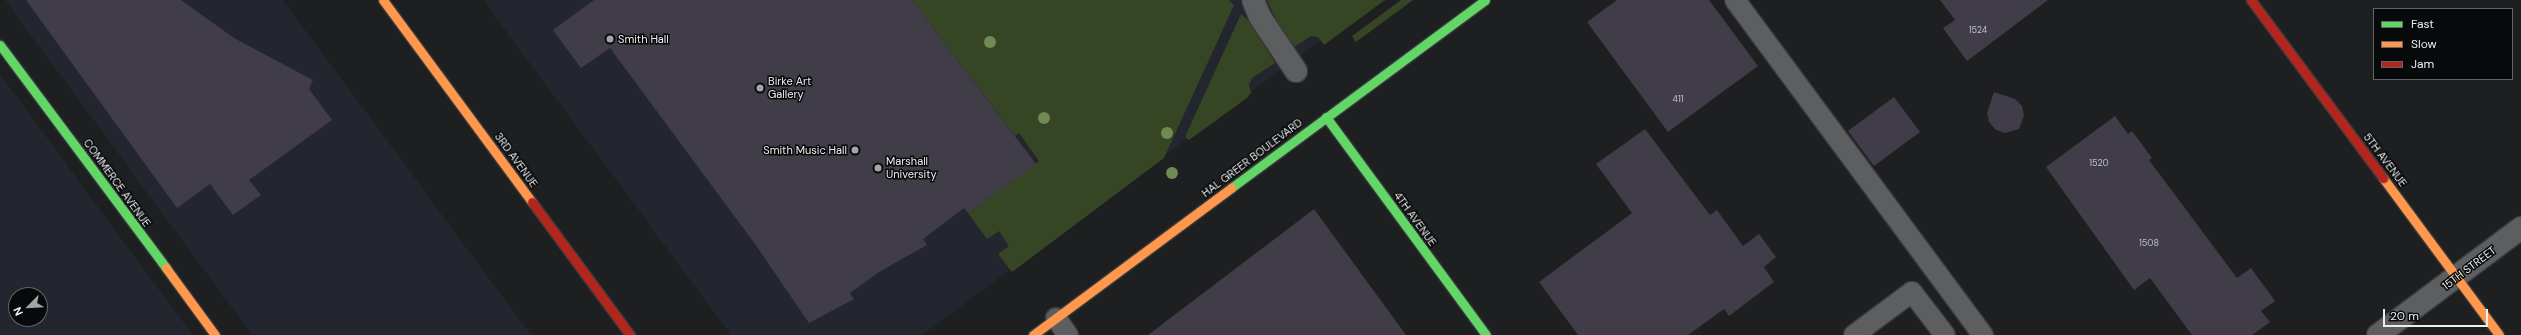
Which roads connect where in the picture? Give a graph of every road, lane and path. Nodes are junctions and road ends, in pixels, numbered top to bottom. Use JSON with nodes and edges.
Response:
{"nodes":[{"id":1,"x":383,"y":0,"type":"edge"},
{"id":2,"x":1254,"y":0,"type":"edge"},
{"id":3,"x":1485,"y":0,"type":"edge"},
{"id":4,"x":1735,"y":0,"type":"edge"},
{"id":5,"x":2251,"y":0,"type":"edge"},
{"id":6,"x":0,"y":45,"type":"edge"},
{"id":7,"x":1296,"y":70,"type":"dead end"},
{"id":8,"x":1326,"y":118,"type":"junction"},
{"id":9,"x":2521,"y":228,"type":"edge"},
{"id":10,"x":2456,"y":277,"type":"junction"},
{"id":11,"x":1056,"y":318,"type":"junction"},
{"id":12,"x":215,"y":335,"type":"edge"},
{"id":13,"x":630,"y":335,"type":"edge"},
{"id":14,"x":1033,"y":335,"type":"edge"},
{"id":15,"x":1068,"y":335,"type":"edge"},
{"id":16,"x":1486,"y":335,"type":"edge"},
{"id":17,"x":1854,"y":335,"type":"edge"},
{"id":18,"x":1945,"y":335,"type":"edge"},
{"id":19,"x":1983,"y":335,"type":"edge"},
{"id":20,"x":2378,"y":335,"type":"edge"},
{"id":21,"x":2499,"y":335,"type":"edge"}],
"edges":[{"from":1,"to":13,"type":"main road","name":"3RD AVENUE"},
{"from":2,"to":7,"type":"street"},
{"from":3,"to":8,"type":"main road","name":"HAL GREER BOULEVARD"},
{"from":4,"to":19,"type":"lane"},
{"from":5,"to":10,"type":"main road","name":"5TH AVENUE"},
{"from":6,"to":12,"type":"main road","name":"COMMERCE AVENUE"},
{"from":8,"to":11,"type":"main road","name":"HAL GREER BOULEVARD"},
{"from":8,"to":16,"type":"main road","name":"4TH AVENUE"},
{"from":9,"to":10,"type":"street","name":"15TH STREET"},
{"from":10,"to":20,"type":"street","name":"15TH STREET"},
{"from":10,"to":21,"type":"main road","name":"5TH AVENUE"},
{"from":11,"to":14,"type":"main road","name":"HAL GREER BOULEVARD"},
{"from":11,"to":15,"type":"lane"},
{"from":17,"to":18,"type":"lane"}]}
